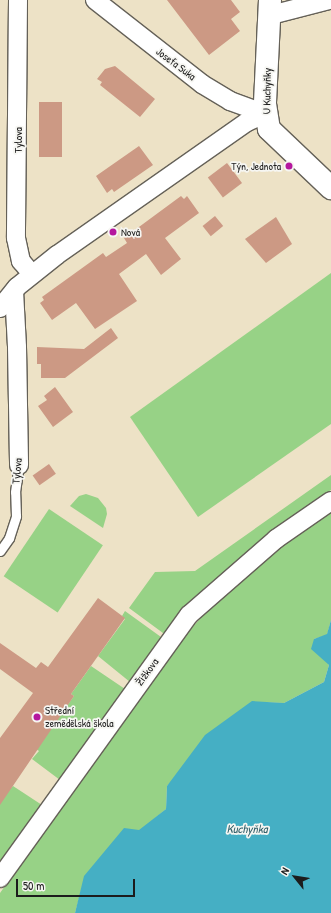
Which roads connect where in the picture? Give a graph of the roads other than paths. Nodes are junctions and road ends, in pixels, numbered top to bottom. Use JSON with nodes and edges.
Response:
{"nodes":[{"id":1,"x":18,"y":0,"type":"edge"},
{"id":2,"x":95,"y":0,"type":"edge"},
{"id":3,"x":329,"y":0,"type":"edge"},
{"id":4,"x":271,"y":7,"type":"edge"},
{"id":5,"x":265,"y":114,"type":"junction"},
{"id":6,"x":331,"y":188,"type":"edge"},
{"id":7,"x":32,"y":274,"type":"junction"},
{"id":8,"x":14,"y":291,"type":"junction"},
{"id":9,"x":0,"y":308,"type":"edge"},
{"id":10,"x":19,"y":465,"type":"joint"},
{"id":11,"x":331,"y":501,"type":"edge"},
{"id":12,"x":0,"y":551,"type":"edge"},
{"id":13,"x":0,"y":878,"type":"edge"}],
"edges":[{"from":1,"to":7,"type":"street","name":"Tylova"},
{"from":2,"to":5,"type":"street","name":"Josefa Suka"},
{"from":3,"to":4,"type":"street"},
{"from":4,"to":5,"type":"street","name":"U Kuchyňky"},
{"from":5,"to":6,"type":"street","name":"U Kuchyňky"},
{"from":5,"to":7,"type":"street"},
{"from":7,"to":8,"type":"street"},
{"from":8,"to":9,"type":"street"},
{"from":8,"to":10,"type":"street","name":"Tylova"},
{"from":10,"to":12,"type":"lane","name":"Tylova"},
{"from":11,"to":13,"type":"street","name":"Žižkova"}]}
